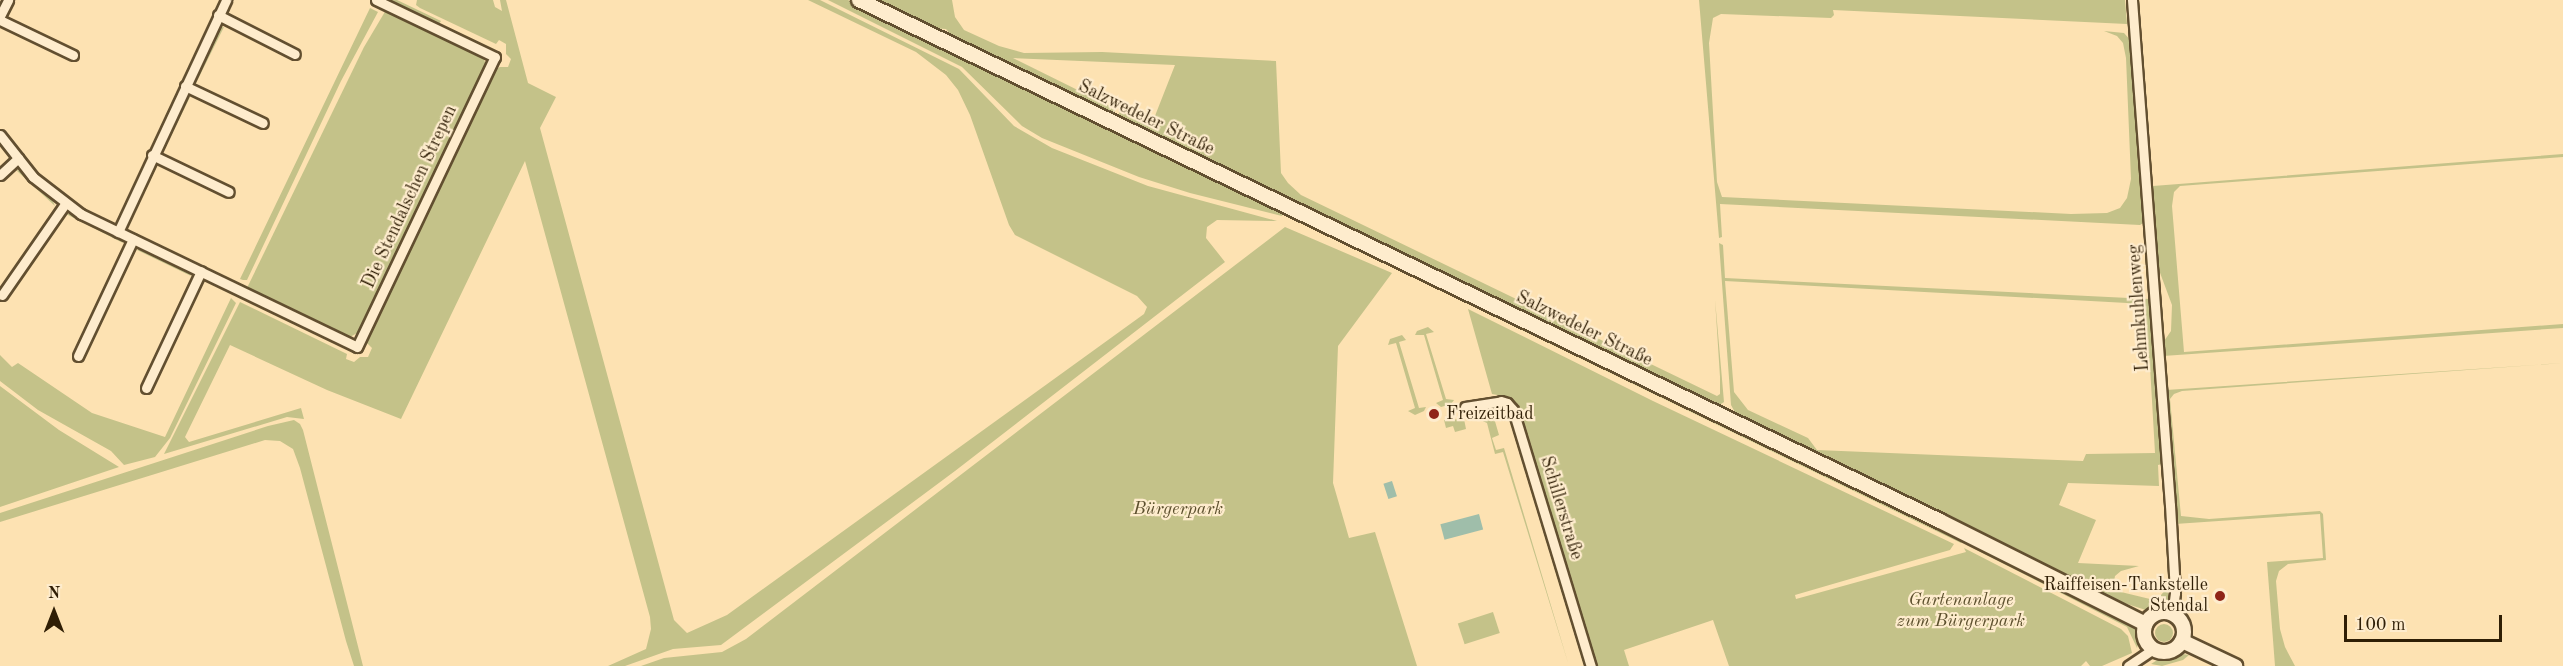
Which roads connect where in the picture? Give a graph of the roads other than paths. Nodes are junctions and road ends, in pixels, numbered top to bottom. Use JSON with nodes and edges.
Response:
{"nodes":[{"id":1,"x":8,"y":0,"type":"edge"},
{"id":2,"x":226,"y":0,"type":"edge"},
{"id":3,"x":376,"y":0,"type":"edge"},
{"id":4,"x":859,"y":0,"type":"edge"},
{"id":5,"x":2132,"y":0,"type":"edge"},
{"id":6,"x":218,"y":15,"type":"junction"},
{"id":7,"x":0,"y":18,"type":"edge"},
{"id":8,"x":295,"y":54,"type":"dead end"},
{"id":9,"x":73,"y":55,"type":"dead end"},
{"id":10,"x":185,"y":86,"type":"junction"},
{"id":11,"x":263,"y":123,"type":"dead end"},
{"id":12,"x":0,"y":135,"type":"edge"},
{"id":13,"x":152,"y":156,"type":"junction"},
{"id":14,"x":18,"y":158,"type":"junction"},
{"id":15,"x":0,"y":176,"type":"edge"},
{"id":16,"x":229,"y":192,"type":"dead end"},
{"id":17,"x":65,"y":204,"type":"junction"},
{"id":18,"x":118,"y":232,"type":"junction"},
{"id":19,"x":133,"y":238,"type":"junction"},
{"id":20,"x":201,"y":271,"type":"junction"},
{"id":21,"x":2,"y":295,"type":"dead end"},
{"id":22,"x":78,"y":356,"type":"dead end"},
{"id":23,"x":146,"y":388,"type":"dead end"},
{"id":24,"x":1465,"y":407,"type":"dead end"},
{"id":25,"x":2172,"y":614,"type":"junction"},
{"id":26,"x":2146,"y":624,"type":"junction"},
{"id":27,"x":2182,"y":640,"type":"junction"},
{"id":28,"x":2154,"y":649,"type":"junction"},
{"id":29,"x":1592,"y":666,"type":"edge"},
{"id":30,"x":2127,"y":666,"type":"edge"},
{"id":31,"x":2235,"y":666,"type":"edge"}],
"edges":[{"from":1,"to":7,"type":"street"},
{"from":2,"to":6,"type":"street"},
{"from":3,"to":20,"type":"street","name":"Die Stendalschen Strepen"},
{"from":4,"to":26,"type":"main road","name":"Salzwedeler Straße"},
{"from":5,"to":25,"type":"street","name":"Lehmkuhlenweg"},
{"from":6,"to":8,"type":"street"},
{"from":6,"to":10,"type":"street"},
{"from":7,"to":9,"type":"street"},
{"from":10,"to":11,"type":"street"},
{"from":10,"to":13,"type":"street"},
{"from":12,"to":14,"type":"street"},
{"from":13,"to":16,"type":"street"},
{"from":13,"to":18,"type":"street"},
{"from":14,"to":15,"type":"street"},
{"from":14,"to":17,"type":"street"},
{"from":17,"to":18,"type":"street"},
{"from":17,"to":21,"type":"street"},
{"from":18,"to":19,"type":"street"},
{"from":19,"to":20,"type":"street"},
{"from":19,"to":22,"type":"street"},
{"from":20,"to":23,"type":"street"},
{"from":24,"to":29,"type":"street","name":"Schillerstraße"},
{"from":25,"to":26,"type":"main road"},
{"from":25,"to":27,"type":"main road"},
{"from":26,"to":28,"type":"main road"},
{"from":27,"to":28,"type":"main road"},
{"from":27,"to":31,"type":"main road"},
{"from":28,"to":30,"type":"street"}]}
